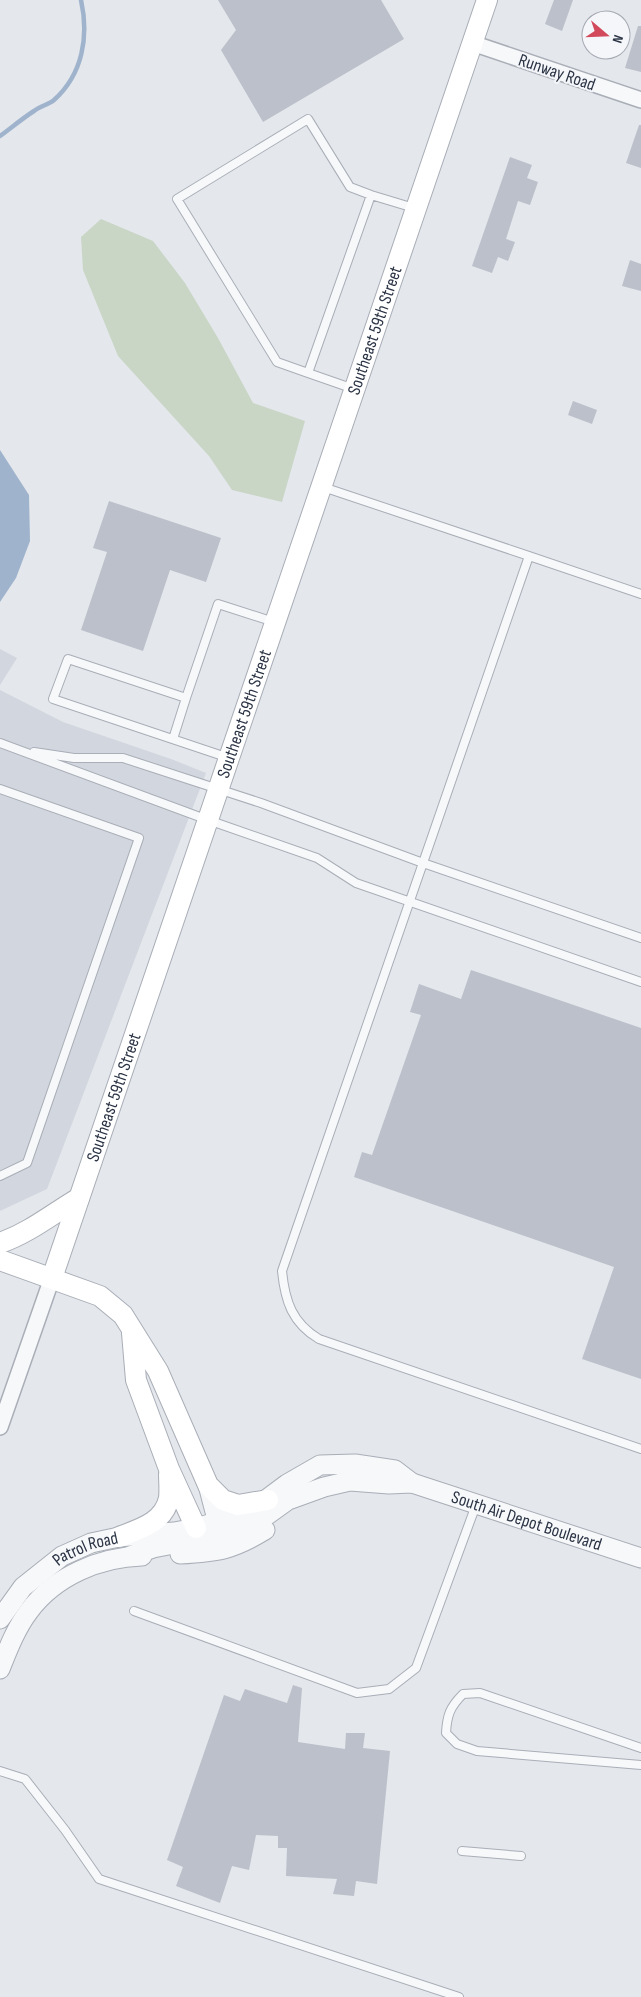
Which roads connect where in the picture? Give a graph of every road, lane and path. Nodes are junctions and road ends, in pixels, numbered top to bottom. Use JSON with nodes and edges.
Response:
{"nodes":[{"id":1,"x":487,"y":0,"type":"edge"},
{"id":2,"x":472,"y":43,"type":"junction"},
{"id":3,"x":641,"y":100,"type":"edge"},
{"id":4,"x":371,"y":195,"type":"junction"},
{"id":5,"x":416,"y":209,"type":"junction"},
{"id":6,"x":308,"y":373,"type":"junction"},
{"id":7,"x":354,"y":390,"type":"junction"},
{"id":8,"x":322,"y":486,"type":"junction"},
{"id":9,"x":529,"y":556,"type":"junction"},
{"id":10,"x":641,"y":594,"type":"edge"},
{"id":11,"x":275,"y":623,"type":"junction"},
{"id":12,"x":186,"y":698,"type":"junction"},
{"id":13,"x":172,"y":739,"type":"junction"},
{"id":14,"x":0,"y":743,"type":"edge"},
{"id":15,"x":16,"y":749,"type":"junction"},
{"id":16,"x":229,"y":758,"type":"junction"},
{"id":17,"x":0,"y":789,"type":"edge"},
{"id":18,"x":218,"y":789,"type":"junction"},
{"id":19,"x":208,"y":820,"type":"junction"},
{"id":20,"x":423,"y":863,"type":"junction"},
{"id":21,"x":410,"y":902,"type":"junction"},
{"id":22,"x":641,"y":938,"type":"edge"},
{"id":23,"x":641,"y":982,"type":"edge"},
{"id":24,"x":0,"y":1176,"type":"edge"},
{"id":25,"x":79,"y":1198,"type":"junction"},
{"id":26,"x":0,"y":1244,"type":"edge"},
{"id":27,"x":0,"y":1260,"type":"edge"},
{"id":28,"x":52,"y":1278,"type":"junction"},
{"id":29,"x":131,"y":1328,"type":"junction"},
{"id":30,"x":0,"y":1427,"type":"edge"},
{"id":31,"x":641,"y":1449,"type":"edge"},
{"id":32,"x":169,"y":1469,"type":"junction"},
{"id":33,"x":412,"y":1483,"type":"junction"},
{"id":34,"x":208,"y":1485,"type":"junction"},
{"id":35,"x":302,"y":1496,"type":"junction"},
{"id":36,"x":268,"y":1500,"type":"junction"},
{"id":37,"x":477,"y":1503,"type":"junction"},
{"id":38,"x":209,"y":1530,"type":"junction"},
{"id":39,"x":119,"y":1537,"type":"junction"},
{"id":40,"x":136,"y":1556,"type":"junction"},
{"id":41,"x":641,"y":1558,"type":"edge"},
{"id":42,"x":134,"y":1612,"type":"dead end"},
{"id":43,"x":0,"y":1619,"type":"edge"},
{"id":44,"x":0,"y":1668,"type":"edge"},
{"id":45,"x":641,"y":1748,"type":"edge"},
{"id":46,"x":641,"y":1765,"type":"edge"},
{"id":47,"x":0,"y":1771,"type":"edge"},
{"id":48,"x":462,"y":1851,"type":"dead end"},
{"id":49,"x":521,"y":1856,"type":"dead end"},
{"id":50,"x":460,"y":1997,"type":"edge"}],
"edges":[{"from":1,"to":2,"type":"main road","name":"Southeast 59th Street"},
{"from":2,"to":3,"type":"street","name":"Runway Road"},
{"from":2,"to":5,"type":"main road","name":"Southeast 59th Street"},
{"from":4,"to":5,"type":"lane"},
{"from":4,"to":6,"type":"lane"},
{"from":4,"to":6,"type":"lane"},
{"from":5,"to":7,"type":"main road","name":"Southeast 59th Street"},
{"from":6,"to":7,"type":"lane"},
{"from":7,"to":8,"type":"main road","name":"Southeast 59th Street"},
{"from":8,"to":9,"type":"lane"},
{"from":8,"to":11,"type":"main road","name":"Southeast 59th Street"},
{"from":9,"to":10,"type":"lane"},
{"from":9,"to":20,"type":"lane"},
{"from":11,"to":12,"type":"lane"},
{"from":11,"to":16,"type":"main road","name":"Southeast 59th Street"},
{"from":12,"to":13,"type":"lane"},
{"from":12,"to":13,"type":"lane"},
{"from":13,"to":16,"type":"lane"},
{"from":14,"to":15,"type":"lane"},
{"from":15,"to":18,"type":"lane"},
{"from":15,"to":19,"type":"lane"},
{"from":16,"to":18,"type":"main road","name":"Southeast 59th Street"},
{"from":17,"to":24,"type":"lane"},
{"from":18,"to":19,"type":"main road","name":"Southeast 59th Street"},
{"from":18,"to":20,"type":"lane"},
{"from":19,"to":21,"type":"lane"},
{"from":19,"to":25,"type":"main road","name":"Southeast 59th Street"},
{"from":20,"to":21,"type":"lane"},
{"from":20,"to":22,"type":"lane"},
{"from":21,"to":23,"type":"lane"},
{"from":21,"to":31,"type":"lane"},
{"from":25,"to":26,"type":"main road"},
{"from":25,"to":28,"type":"main road","name":"Southeast 59th Street"},
{"from":27,"to":28,"type":"main road"},
{"from":28,"to":29,"type":"main road"},
{"from":28,"to":30,"type":"street","name":"Southeast 59th Street"},
{"from":29,"to":32,"type":"main road"},
{"from":29,"to":34,"type":"main road"},
{"from":32,"to":38,"type":"main road"},
{"from":32,"to":39,"type":"main road"},
{"from":33,"to":35,"type":"street","name":"South Air Depot Boulevard"},
{"from":33,"to":36,"type":"street","name":"South Air Depot Boulevard"},
{"from":33,"to":37,"type":"street","name":"South Air Depot Boulevard"},
{"from":34,"to":36,"type":"main road"},
{"from":34,"to":38,"type":"street"},
{"from":35,"to":38,"type":"street","name":"South Air Depot Boulevard"},
{"from":35,"to":40,"type":"street","name":"South Air Depot Boulevard"},
{"from":36,"to":38,"type":"street","name":"South Air Depot Boulevard"},
{"from":37,"to":41,"type":"street","name":"South Air Depot Boulevard"},
{"from":37,"to":42,"type":"lane"},
{"from":38,"to":39,"type":"street","name":"Patrol Road"},
{"from":38,"to":40,"type":"street"},
{"from":39,"to":43,"type":"street","name":"Patrol Road"},
{"from":40,"to":44,"type":"street","name":"Patrol Road"},
{"from":45,"to":46,"type":"lane"},
{"from":47,"to":50,"type":"lane"},
{"from":48,"to":49,"type":"lane"}]}
